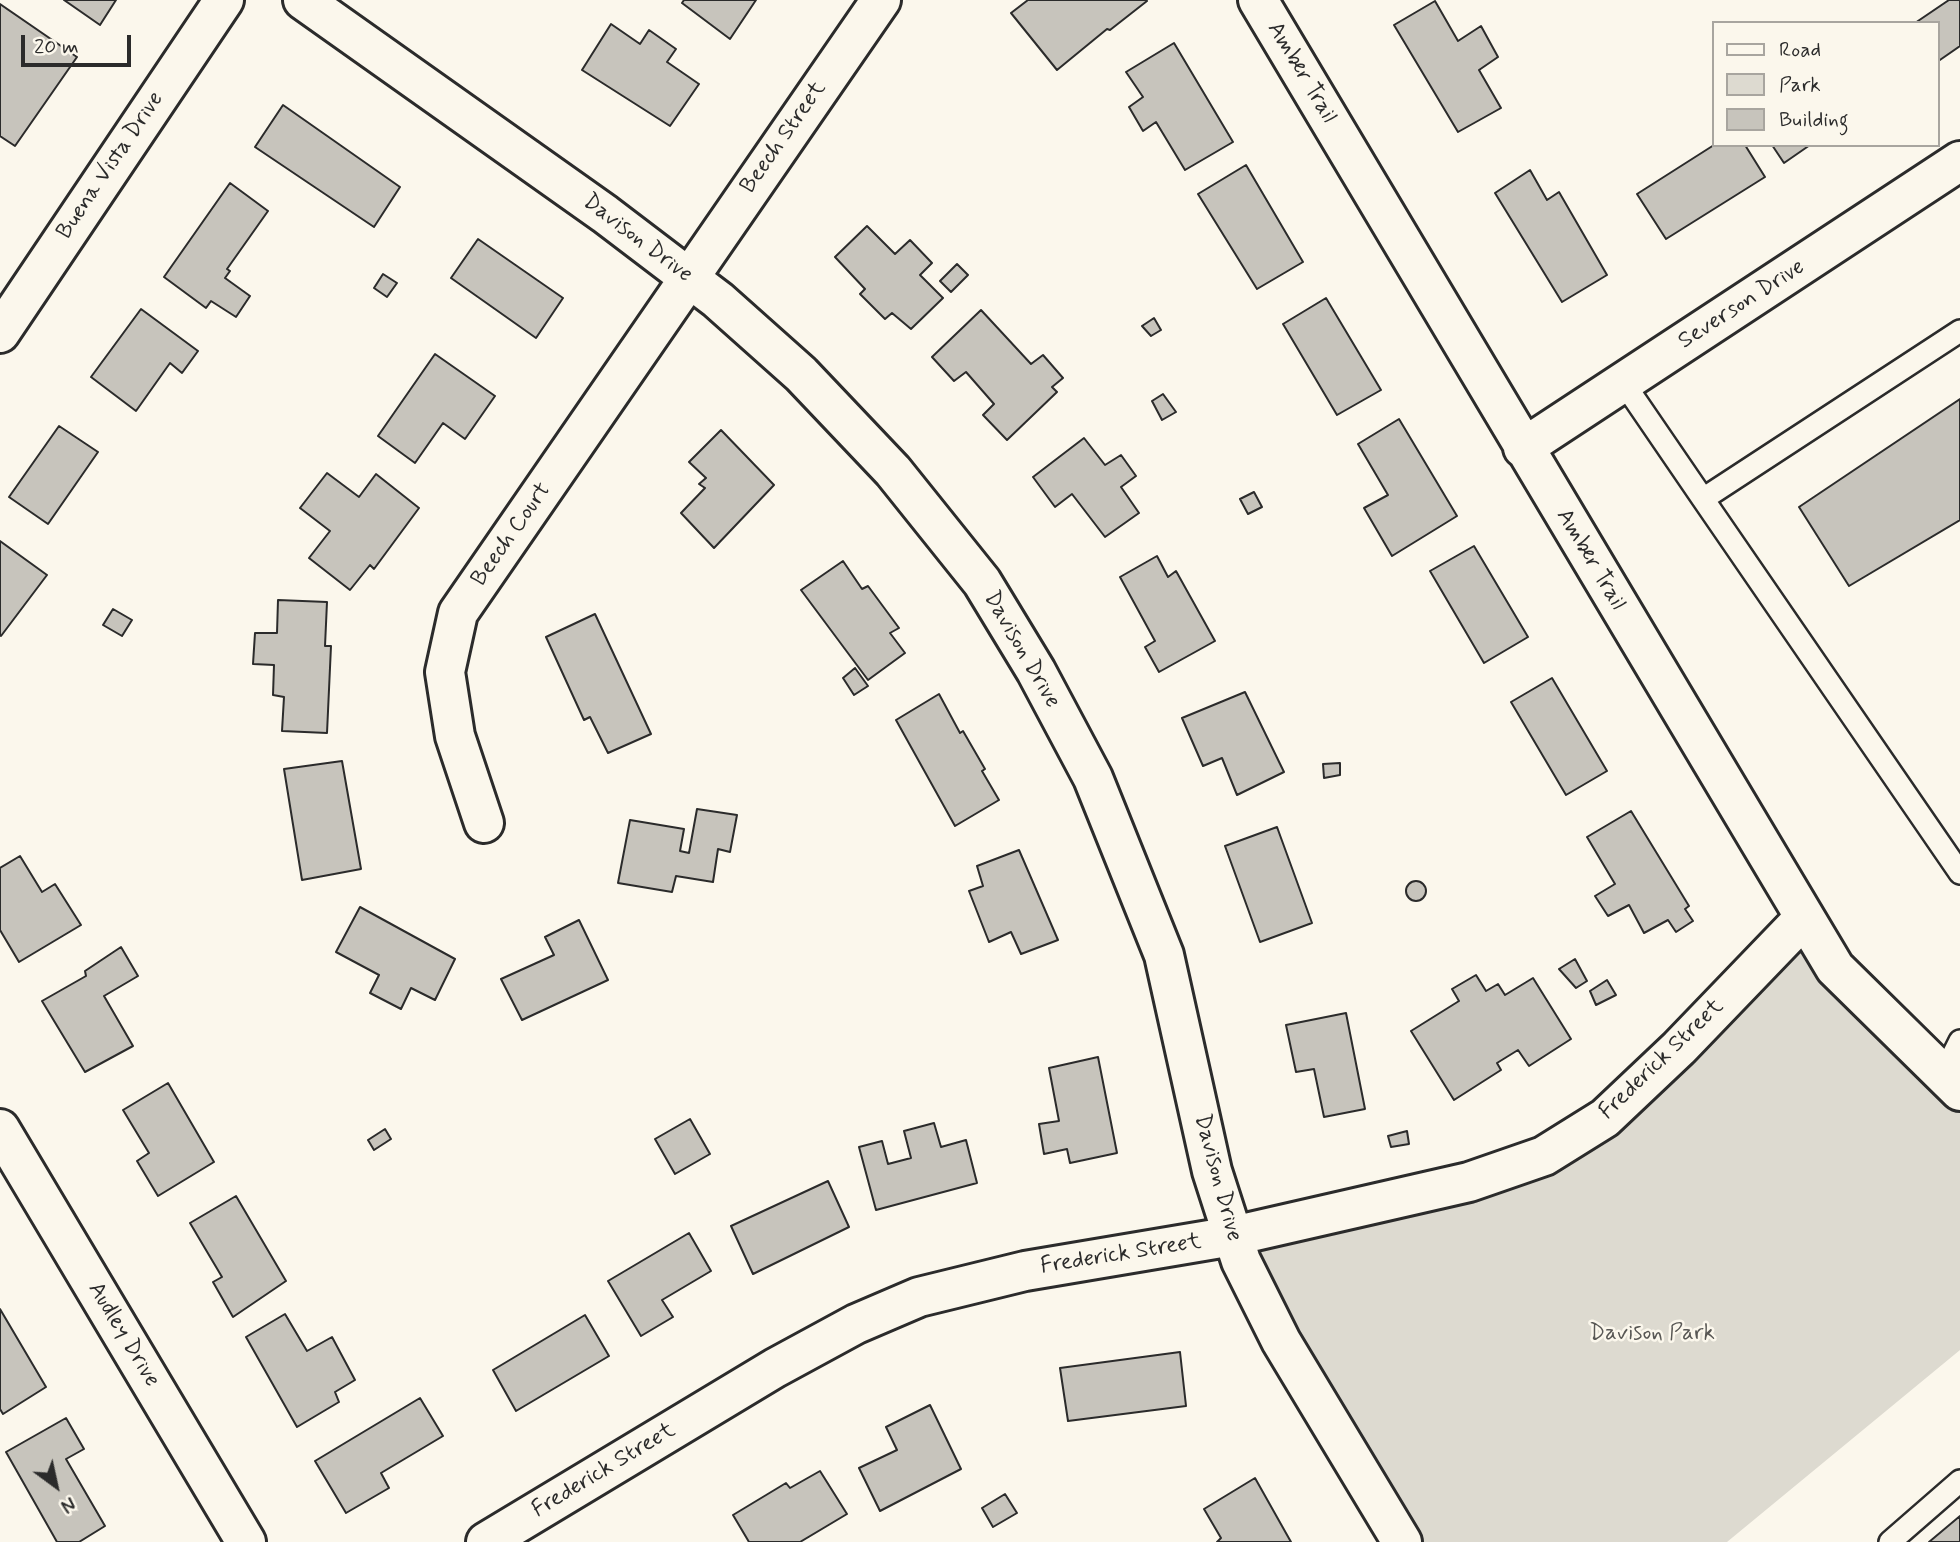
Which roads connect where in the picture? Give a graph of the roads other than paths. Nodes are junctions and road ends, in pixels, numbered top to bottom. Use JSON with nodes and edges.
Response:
{"nodes":[{"id":1,"x":224,"y":0,"type":"edge"},
{"id":2,"x":303,"y":0,"type":"edge"},
{"id":3,"x":881,"y":0,"type":"edge"},
{"id":4,"x":1258,"y":0,"type":"edge"},
{"id":5,"x":1960,"y":161,"type":"edge"},
{"id":6,"x":688,"y":277,"type":"junction"},
{"id":7,"x":1960,"y":331,"type":"edge"},
{"id":8,"x":0,"y":333,"type":"edge"},
{"id":9,"x":1623,"y":382,"type":"junction"},
{"id":10,"x":1522,"y":449,"type":"junction"},
{"id":11,"x":1703,"y":499,"type":"junction"},
{"id":12,"x":484,"y":823,"type":"dead end"},
{"id":13,"x":1960,"y":873,"type":"edge"},
{"id":14,"x":1804,"y":918,"type":"junction"},
{"id":15,"x":1960,"y":1041,"type":"edge"},
{"id":16,"x":1951,"y":1084,"type":"edge"},
{"id":17,"x":0,"y":1129,"type":"edge"},
{"id":18,"x":1233,"y":1236,"type":"junction"},
{"id":19,"x":1960,"y":1481,"type":"edge"},
{"id":20,"x":246,"y":1542,"type":"edge"},
{"id":21,"x":486,"y":1542,"type":"edge"},
{"id":22,"x":1402,"y":1542,"type":"edge"},
{"id":23,"x":1890,"y":1542,"type":"edge"}],
"edges":[{"from":1,"to":8,"type":"street","name":"Buena Vista Drive"},
{"from":2,"to":6,"type":"street","name":"Davison Drive"},
{"from":3,"to":6,"type":"street","name":"Beech Street"},
{"from":4,"to":10,"type":"street","name":"Amber Trail"},
{"from":5,"to":9,"type":"street","name":"Severson Drive"},
{"from":6,"to":12,"type":"street","name":"Beech Court"},
{"from":6,"to":18,"type":"street","name":"Davison Drive"},
{"from":7,"to":11,"type":"lane"},
{"from":9,"to":10,"type":"street","name":"Severson Drive"},
{"from":9,"to":11,"type":"lane"},
{"from":10,"to":14,"type":"street","name":"Amber Trail"},
{"from":11,"to":13,"type":"lane"},
{"from":14,"to":16,"type":"street","name":"Amber Trail"},
{"from":14,"to":18,"type":"street","name":"Frederick Street"},
{"from":15,"to":16,"type":"lane"},
{"from":17,"to":20,"type":"street","name":"Audley Drive"},
{"from":18,"to":21,"type":"street","name":"Frederick Street"},
{"from":18,"to":22,"type":"street","name":"Davison Drive"},
{"from":19,"to":23,"type":"lane"}]}
